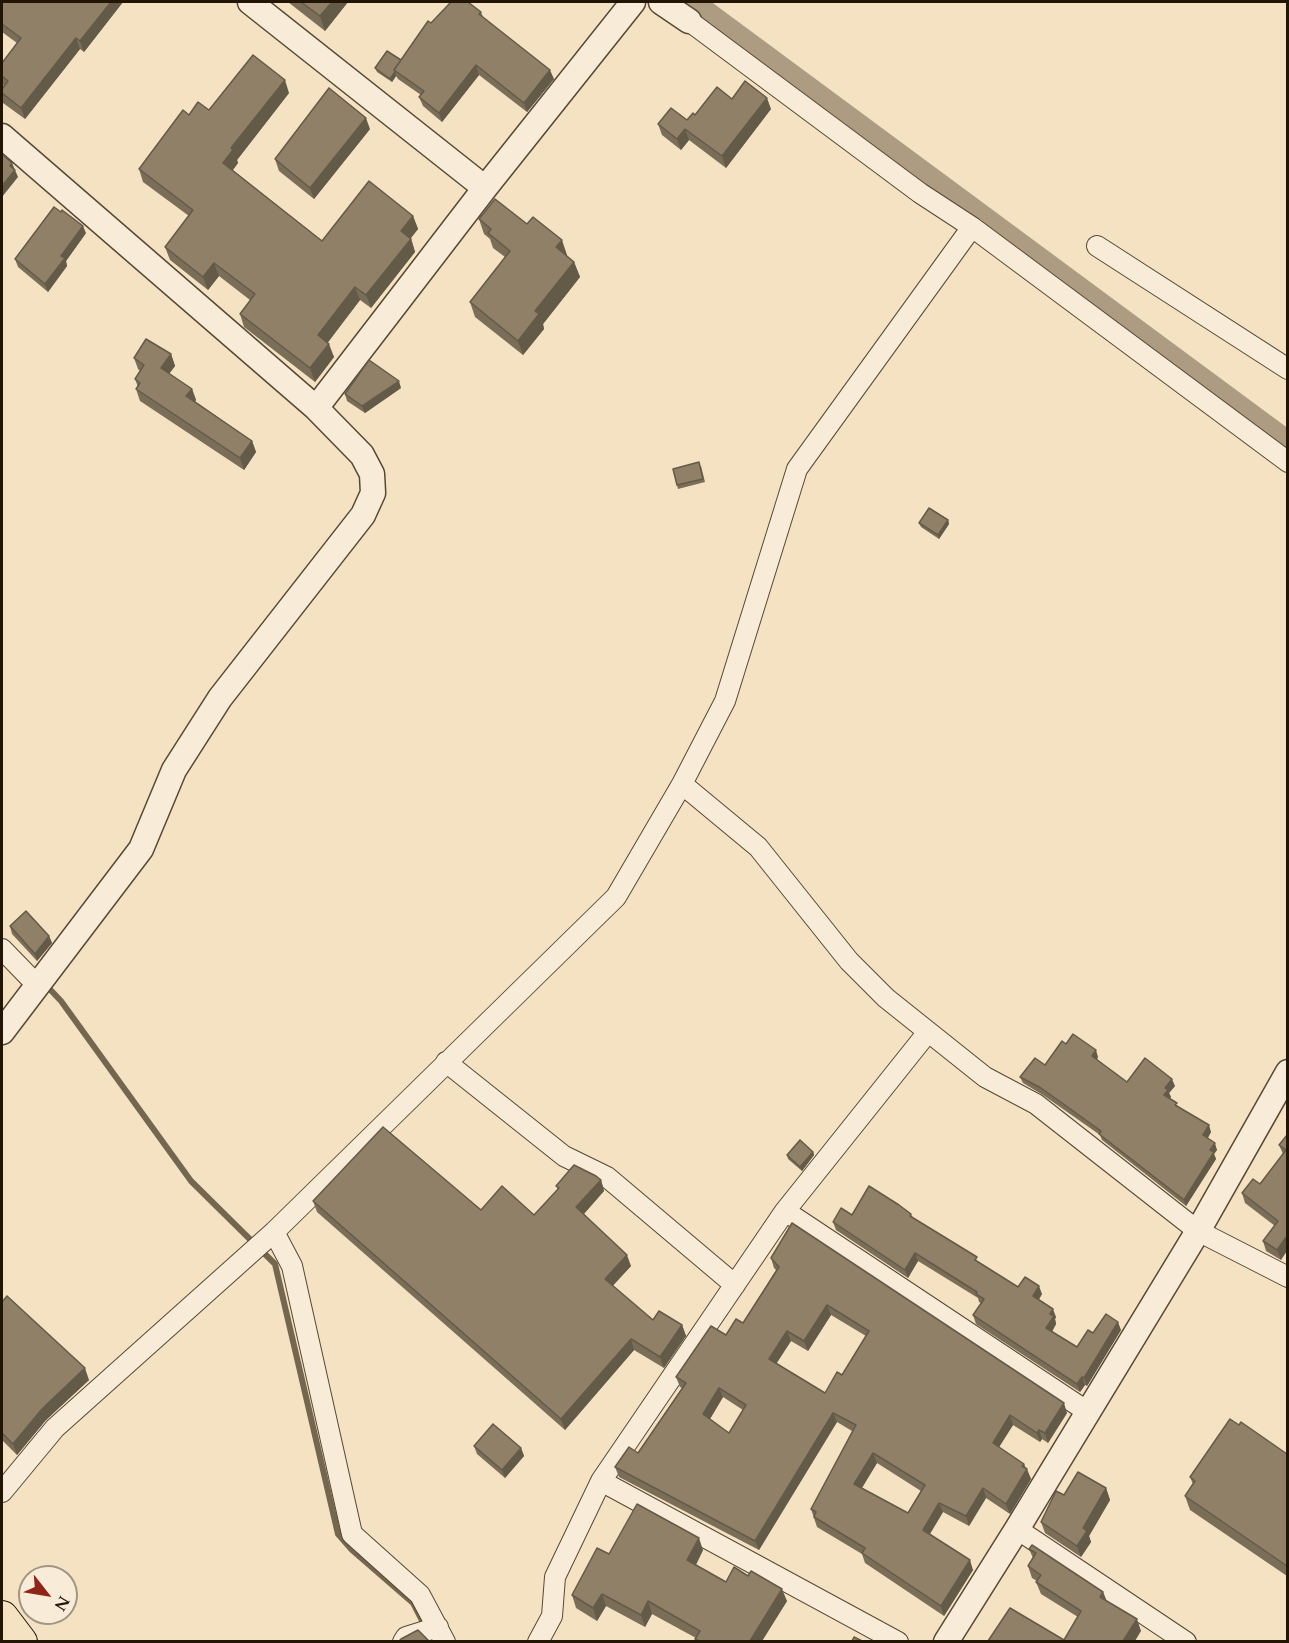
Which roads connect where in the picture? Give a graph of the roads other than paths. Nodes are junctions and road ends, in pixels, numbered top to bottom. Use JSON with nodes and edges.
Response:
{"nodes":[{"id":1,"x":250,"y":2,"type":"edge"},
{"id":2,"x":633,"y":2,"type":"edge"},
{"id":3,"x":661,"y":2,"type":"edge"},
{"id":4,"x":689,"y":21,"type":"joint"},
{"id":5,"x":2,"y":136,"type":"edge"},
{"id":6,"x":485,"y":188,"type":"junction"},
{"id":7,"x":972,"y":227,"type":"junction"},
{"id":8,"x":1096,"y":246,"type":"dead end"},
{"id":9,"x":1287,"y":369,"type":"edge"},
{"id":10,"x":316,"y":408,"type":"junction"},
{"id":11,"x":1287,"y":462,"type":"edge"},
{"id":12,"x":682,"y":784,"type":"junction"},
{"id":13,"x":2,"y":949,"type":"edge"},
{"id":14,"x":37,"y":985,"type":"junction"},
{"id":15,"x":2,"y":1032,"type":"edge"},
{"id":16,"x":928,"y":1032,"type":"junction"},
{"id":17,"x":446,"y":1062,"type":"junction"},
{"id":18,"x":1287,"y":1072,"type":"edge"},
{"id":19,"x":785,"y":1211,"type":"junction"},
{"id":20,"x":1198,"y":1230,"type":"junction"},
{"id":21,"x":274,"y":1232,"type":"junction"},
{"id":22,"x":1287,"y":1277,"type":"edge"},
{"id":23,"x":735,"y":1284,"type":"junction"},
{"id":24,"x":1088,"y":1412,"type":"junction"},
{"id":25,"x":601,"y":1481,"type":"junction"},
{"id":26,"x":2,"y":1492,"type":"edge"},
{"id":27,"x":1017,"y":1529,"type":"junction"},
{"id":28,"x":2,"y":1617,"type":"edge"},
{"id":29,"x":441,"y":1634,"type":"edge"},
{"id":30,"x":21,"y":1641,"type":"edge"},
{"id":31,"x":403,"y":1641,"type":"edge"},
{"id":32,"x":538,"y":1641,"type":"edge"},
{"id":33,"x":898,"y":1641,"type":"edge"},
{"id":34,"x":946,"y":1641,"type":"edge"},
{"id":35,"x":1186,"y":1641,"type":"edge"}],
"edges":[{"from":1,"to":6,"type":"street"},
{"from":2,"to":6,"type":"street"},
{"from":3,"to":4,"type":"street"},
{"from":4,"to":7,"type":"street"},
{"from":5,"to":10,"type":"street"},
{"from":6,"to":10,"type":"street"},
{"from":7,"to":11,"type":"street"},
{"from":7,"to":12,"type":"street"},
{"from":8,"to":9,"type":"street"},
{"from":10,"to":14,"type":"street"},
{"from":12,"to":16,"type":"street"},
{"from":12,"to":17,"type":"street"},
{"from":13,"to":14,"type":"street"},
{"from":14,"to":15,"type":"street"},
{"from":16,"to":19,"type":"street"},
{"from":16,"to":20,"type":"street"},
{"from":17,"to":21,"type":"street"},
{"from":17,"to":23,"type":"street"},
{"from":18,"to":20,"type":"street"},
{"from":19,"to":23,"type":"street"},
{"from":19,"to":24,"type":"street"},
{"from":20,"to":22,"type":"street"},
{"from":20,"to":24,"type":"street"},
{"from":21,"to":26,"type":"street"},
{"from":21,"to":29,"type":"street"},
{"from":23,"to":25,"type":"street"},
{"from":24,"to":27,"type":"street"},
{"from":25,"to":32,"type":"street"},
{"from":25,"to":33,"type":"street"},
{"from":27,"to":34,"type":"street"},
{"from":27,"to":35,"type":"street"},
{"from":28,"to":30,"type":"highway"},
{"from":29,"to":31,"type":"street"}]}
